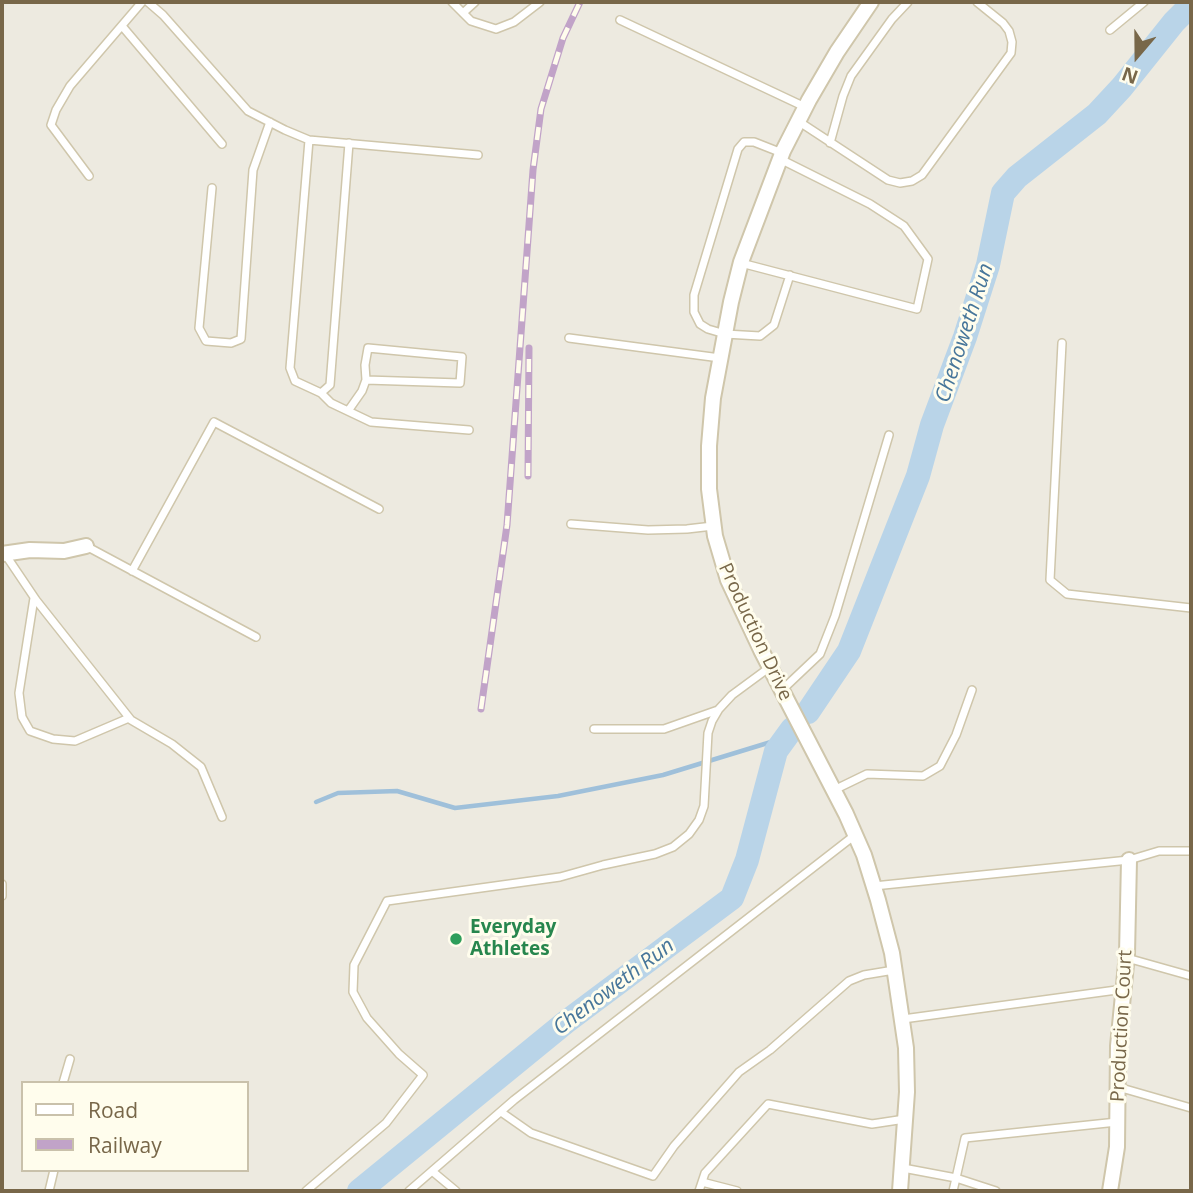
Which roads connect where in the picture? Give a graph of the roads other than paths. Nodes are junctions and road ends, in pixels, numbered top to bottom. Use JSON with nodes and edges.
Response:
{"nodes":[{"id":1,"x":142,"y":2,"type":"edge"},
{"id":2,"x":148,"y":2,"type":"edge"},
{"id":3,"x":452,"y":2,"type":"edge"},
{"id":4,"x":475,"y":2,"type":"edge"},
{"id":5,"x":540,"y":2,"type":"edge"},
{"id":6,"x":871,"y":2,"type":"edge"},
{"id":7,"x":908,"y":2,"type":"edge"},
{"id":8,"x":976,"y":2,"type":"edge"},
{"id":9,"x":1144,"y":2,"type":"edge"},
{"id":10,"x":463,"y":13,"type":"junction"},
{"id":11,"x":620,"y":20,"type":"dead end"},
{"id":12,"x":121,"y":26,"type":"junction"},
{"id":13,"x":1110,"y":30,"type":"dead end"},
{"id":14,"x":805,"y":107,"type":"junction"},
{"id":15,"x":798,"y":121,"type":"junction"},
{"id":16,"x":270,"y":122,"type":"junction"},
{"id":17,"x":309,"y":140,"type":"junction"},
{"id":18,"x":830,"y":143,"type":"junction"},
{"id":19,"x":222,"y":144,"type":"dead end"},
{"id":20,"x":349,"y":144,"type":"junction"},
{"id":21,"x":478,"y":155,"type":"dead end"},
{"id":22,"x":781,"y":156,"type":"junction"},
{"id":23,"x":89,"y":176,"type":"dead end"},
{"id":24,"x":212,"y":188,"type":"dead end"},
{"id":25,"x":741,"y":262,"type":"junction"},
{"id":26,"x":790,"y":275,"type":"junction"},
{"id":27,"x":725,"y":334,"type":"junction"},
{"id":28,"x":569,"y":338,"type":"dead end"},
{"id":29,"x":1062,"y":343,"type":"dead end"},
{"id":30,"x":720,"y":358,"type":"junction"},
{"id":31,"x":366,"y":380,"type":"junction"},
{"id":32,"x":321,"y":393,"type":"junction"},
{"id":33,"x":348,"y":411,"type":"junction"},
{"id":34,"x":468,"y":430,"type":"dead end"},
{"id":35,"x":889,"y":435,"type":"dead end"},
{"id":36,"x":379,"y":509,"type":"dead end"},
{"id":37,"x":571,"y":524,"type":"dead end"},
{"id":38,"x":713,"y":526,"type":"junction"},
{"id":39,"x":86,"y":546,"type":"joint"},
{"id":40,"x":3,"y":554,"type":"edge"},
{"id":41,"x":132,"y":571,"type":"junction"},
{"id":42,"x":34,"y":598,"type":"junction"},
{"id":43,"x":1191,"y":608,"type":"edge"},
{"id":44,"x":256,"y":637,"type":"dead end"},
{"id":45,"x":769,"y":667,"type":"junction"},
{"id":46,"x":782,"y":690,"type":"junction"},
{"id":47,"x":972,"y":690,"type":"dead end"},
{"id":48,"x":719,"y":709,"type":"junction"},
{"id":49,"x":129,"y":718,"type":"junction"},
{"id":50,"x":594,"y":729,"type":"dead end"},
{"id":51,"x":834,"y":790,"type":"junction"},
{"id":52,"x":222,"y":817,"type":"dead end"},
{"id":53,"x":855,"y":835,"type":"junction"},
{"id":54,"x":1191,"y":851,"type":"edge"},
{"id":55,"x":1129,"y":860,"type":"junction"},
{"id":56,"x":2,"y":884,"type":"edge"},
{"id":57,"x":874,"y":886,"type":"junction"},
{"id":58,"x":2,"y":896,"type":"edge"},
{"id":59,"x":1127,"y":958,"type":"junction"},
{"id":60,"x":895,"y":970,"type":"junction"},
{"id":61,"x":1191,"y":976,"type":"edge"},
{"id":62,"x":1124,"y":989,"type":"junction"},
{"id":63,"x":903,"y":1019,"type":"junction"},
{"id":64,"x":70,"y":1059,"type":"dead end"},
{"id":65,"x":64,"y":1081,"type":"edge"},
{"id":66,"x":1118,"y":1087,"type":"junction"},
{"id":67,"x":1191,"y":1108,"type":"edge"},
{"id":68,"x":501,"y":1112,"type":"junction"},
{"id":69,"x":906,"y":1119,"type":"junction"},
{"id":70,"x":1117,"y":1122,"type":"junction"},
{"id":71,"x":902,"y":1168,"type":"junction"},
{"id":72,"x":432,"y":1171,"type":"junction"},
{"id":73,"x":54,"y":1172,"type":"edge"},
{"id":74,"x":956,"y":1178,"type":"junction"},
{"id":75,"x":702,"y":1182,"type":"junction"},
{"id":76,"x":49,"y":1191,"type":"edge"},
{"id":77,"x":306,"y":1191,"type":"edge"},
{"id":78,"x":409,"y":1191,"type":"edge"},
{"id":79,"x":456,"y":1191,"type":"edge"},
{"id":80,"x":699,"y":1191,"type":"edge"},
{"id":81,"x":737,"y":1191,"type":"edge"},
{"id":82,"x":900,"y":1191,"type":"edge"},
{"id":83,"x":953,"y":1191,"type":"edge"},
{"id":84,"x":996,"y":1191,"type":"edge"},
{"id":85,"x":1110,"y":1191,"type":"edge"}],
"edges":[{"from":1,"to":12,"type":"lane"},
{"from":2,"to":16,"type":"lane"},
{"from":3,"to":10,"type":"lane"},
{"from":4,"to":10,"type":"lane"},
{"from":5,"to":10,"type":"lane"},
{"from":6,"to":14,"type":"street","name":"Production Drive"},
{"from":7,"to":18,"type":"lane"},
{"from":8,"to":18,"type":"lane"},
{"from":9,"to":13,"type":"lane"},
{"from":11,"to":14,"type":"lane"},
{"from":12,"to":19,"type":"lane"},
{"from":12,"to":23,"type":"lane"},
{"from":14,"to":15,"type":"street","name":"Production Drive"},
{"from":15,"to":18,"type":"lane"},
{"from":15,"to":22,"type":"street","name":"Production Drive"},
{"from":16,"to":17,"type":"lane"},
{"from":16,"to":24,"type":"lane"},
{"from":17,"to":20,"type":"lane"},
{"from":17,"to":32,"type":"lane"},
{"from":20,"to":21,"type":"lane"},
{"from":20,"to":32,"type":"lane"},
{"from":22,"to":25,"type":"street","name":"Production Drive"},
{"from":22,"to":26,"type":"lane"},
{"from":22,"to":27,"type":"lane"},
{"from":25,"to":26,"type":"lane"},
{"from":25,"to":27,"type":"street","name":"Production Drive"},
{"from":26,"to":27,"type":"lane"},
{"from":27,"to":30,"type":"street","name":"Production Drive"},
{"from":28,"to":30,"type":"lane"},
{"from":29,"to":43,"type":"lane"},
{"from":30,"to":38,"type":"street","name":"Production Drive"},
{"from":31,"to":31,"type":"lane"},
{"from":31,"to":33,"type":"lane"},
{"from":32,"to":33,"type":"lane"},
{"from":33,"to":34,"type":"lane"},
{"from":35,"to":46,"type":"lane"},
{"from":36,"to":41,"type":"lane"},
{"from":37,"to":38,"type":"lane"},
{"from":38,"to":45,"type":"street","name":"Production Drive"},
{"from":39,"to":40,"type":"street"},
{"from":39,"to":41,"type":"lane"},
{"from":40,"to":42,"type":"lane"},
{"from":41,"to":44,"type":"lane"},
{"from":42,"to":49,"type":"lane"},
{"from":42,"to":49,"type":"lane"},
{"from":45,"to":46,"type":"street","name":"Production Drive"},
{"from":45,"to":48,"type":"lane"},
{"from":46,"to":51,"type":"street","name":"Production Drive"},
{"from":47,"to":51,"type":"lane"},
{"from":48,"to":50,"type":"lane"},
{"from":48,"to":77,"type":"lane"},
{"from":49,"to":52,"type":"lane"},
{"from":51,"to":53,"type":"street","name":"Production Drive"},
{"from":53,"to":57,"type":"street","name":"Production Drive"},
{"from":53,"to":68,"type":"lane"},
{"from":54,"to":55,"type":"lane"},
{"from":55,"to":57,"type":"lane"},
{"from":55,"to":59,"type":"street","name":"Production Court"},
{"from":56,"to":58,"type":"lane"},
{"from":57,"to":60,"type":"street","name":"Production Drive"},
{"from":59,"to":61,"type":"lane"},
{"from":59,"to":62,"type":"street","name":"Production Court"},
{"from":60,"to":63,"type":"street","name":"Production Drive"},
{"from":60,"to":68,"type":"lane"},
{"from":62,"to":63,"type":"lane"},
{"from":62,"to":66,"type":"street","name":"Production Court"},
{"from":63,"to":69,"type":"street","name":"Production Drive"},
{"from":64,"to":65,"type":"lane"},
{"from":66,"to":67,"type":"lane"},
{"from":66,"to":70,"type":"street","name":"Production Court"},
{"from":68,"to":72,"type":"lane"},
{"from":69,"to":71,"type":"street","name":"Production Drive"},
{"from":69,"to":75,"type":"lane"},
{"from":70,"to":74,"type":"lane"},
{"from":70,"to":85,"type":"street","name":"Production Court"},
{"from":71,"to":74,"type":"lane"},
{"from":71,"to":82,"type":"street","name":"Production Drive"},
{"from":72,"to":78,"type":"lane"},
{"from":72,"to":79,"type":"lane"},
{"from":73,"to":76,"type":"lane"},
{"from":74,"to":83,"type":"lane"},
{"from":74,"to":84,"type":"lane"},
{"from":75,"to":80,"type":"lane"},
{"from":75,"to":81,"type":"lane"}]}
